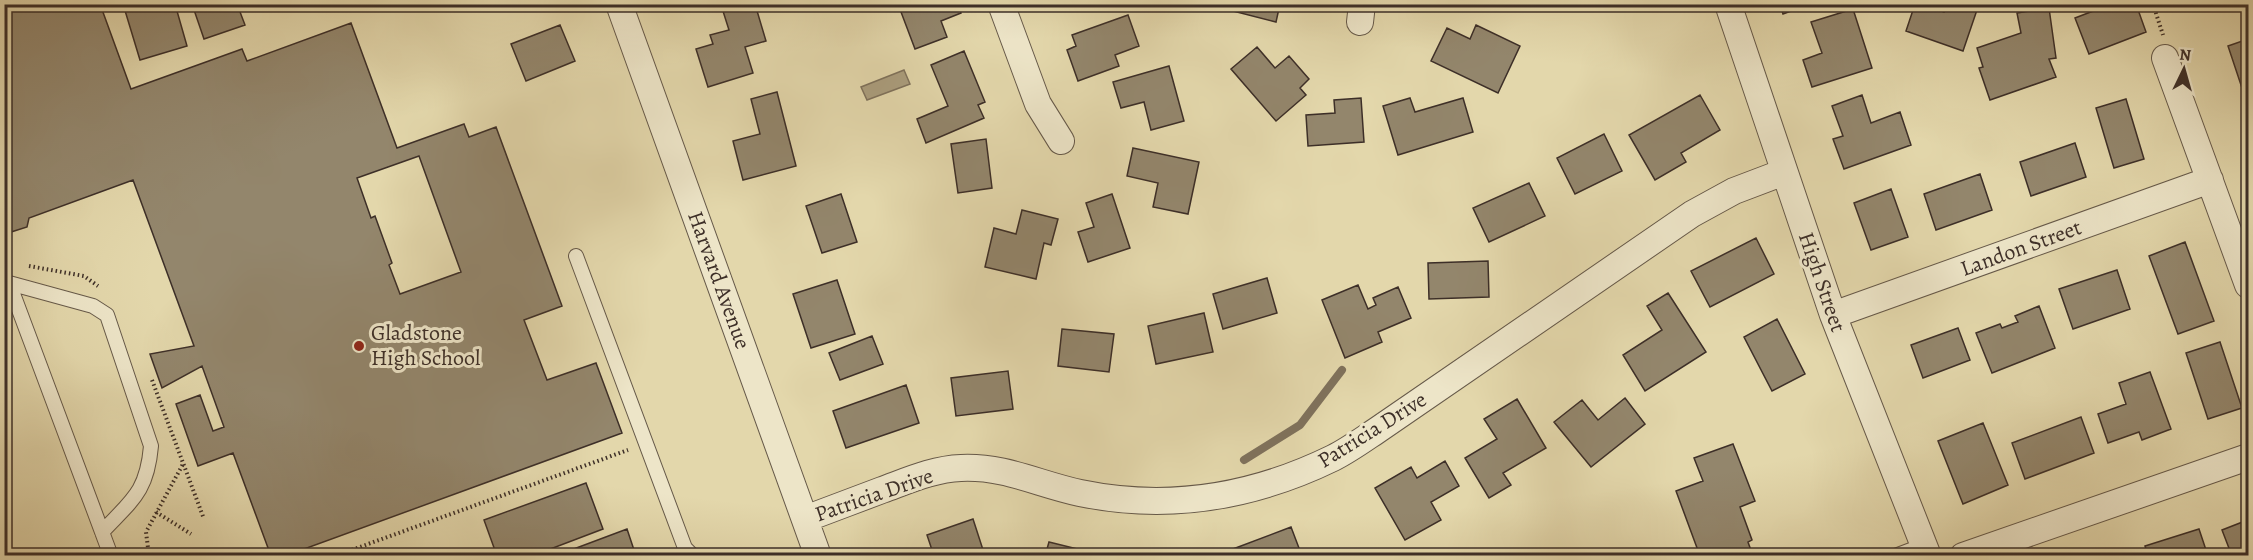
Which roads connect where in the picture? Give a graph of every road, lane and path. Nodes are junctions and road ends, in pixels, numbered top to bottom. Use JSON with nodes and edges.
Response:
{"nodes":[{"id":1,"x":620,"y":4,"type":"edge"},
{"id":2,"x":1001,"y":4,"type":"edge"},
{"id":3,"x":1728,"y":4,"type":"edge"},
{"id":4,"x":2165,"y":58,"type":"dead end"},
{"id":5,"x":1061,"y":141,"type":"dead end"},
{"id":6,"x":1784,"y":172,"type":"junction"},
{"id":7,"x":2210,"y":180,"type":"junction"},
{"id":8,"x":576,"y":256,"type":"dead end"},
{"id":9,"x":7,"y":283,"type":"edge"},
{"id":10,"x":2248,"y":285,"type":"edge"},
{"id":11,"x":1833,"y":315,"type":"junction"},
{"id":12,"x":646,"y":444,"type":"junction"},
{"id":13,"x":2248,"y":457,"type":"edge"},
{"id":14,"x":183,"y":463,"type":"dead end"},
{"id":15,"x":156,"y":512,"type":"junction"},
{"id":16,"x":805,"y":519,"type":"junction"},
{"id":17,"x":102,"y":532,"type":"junction"},
{"id":18,"x":191,"y":534,"type":"dead end"},
{"id":19,"x":1926,"y":550,"type":"edge"},
{"id":20,"x":111,"y":555,"type":"edge"},
{"id":21,"x":149,"y":555,"type":"edge"},
{"id":22,"x":335,"y":555,"type":"edge"},
{"id":23,"x":693,"y":555,"type":"edge"},
{"id":24,"x":818,"y":555,"type":"edge"},
{"id":25,"x":1894,"y":555,"type":"edge"},
{"id":26,"x":1963,"y":555,"type":"edge"}],
"edges":[{"from":1,"to":16,"type":"street","name":"Harvard Avenue"},
{"from":2,"to":5,"type":"street"},
{"from":3,"to":6,"type":"street","name":"High Street"},
{"from":4,"to":7,"type":"street"},
{"from":6,"to":11,"type":"street","name":"High Street"},
{"from":6,"to":16,"type":"street","name":"Patricia Drive"},
{"from":7,"to":10,"type":"street"},
{"from":7,"to":11,"type":"street","name":"Landon Street"},
{"from":8,"to":12,"type":"lane"},
{"from":9,"to":17,"type":"lane"},
{"from":9,"to":17,"type":"lane"},
{"from":11,"to":19,"type":"street","name":"High Street"},
{"from":12,"to":22,"type":"path"},
{"from":12,"to":23,"type":"lane"},
{"from":13,"to":26,"type":"street"},
{"from":14,"to":15,"type":"path"},
{"from":15,"to":18,"type":"path"},
{"from":15,"to":21,"type":"path"},
{"from":16,"to":24,"type":"street","name":"Harvard Avenue"},
{"from":17,"to":20,"type":"lane"},
{"from":19,"to":25,"type":"lane"}]}
